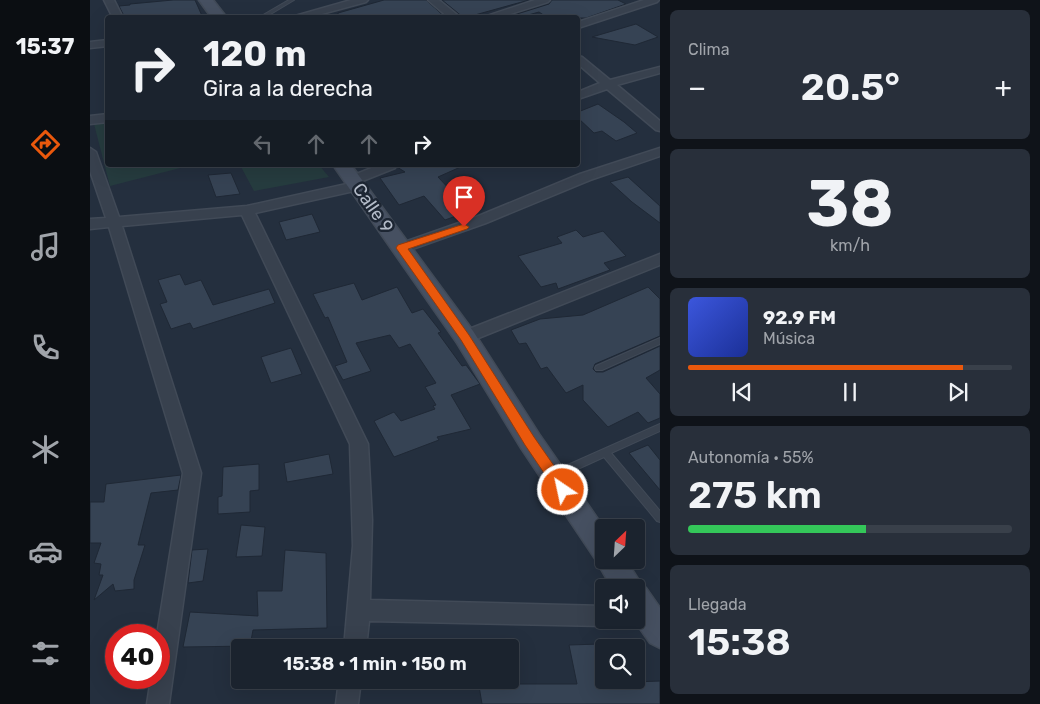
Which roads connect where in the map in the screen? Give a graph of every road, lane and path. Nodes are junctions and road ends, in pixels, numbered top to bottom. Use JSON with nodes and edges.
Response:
{"nodes":[{"id":1,"x":109,"y":0,"type":"edge"},
{"id":2,"x":206,"y":0,"type":"edge"},
{"id":3,"x":292,"y":0,"type":"edge"},
{"id":4,"x":363,"y":0,"type":"edge"},
{"id":5,"x":433,"y":0,"type":"edge"},
{"id":6,"x":545,"y":0,"type":"edge"},
{"id":7,"x":654,"y":0,"type":"edge"},
{"id":8,"x":116,"y":15,"type":"edge"},
{"id":9,"x":218,"y":15,"type":"edge"},
{"id":10,"x":265,"y":15,"type":"edge"},
{"id":11,"x":305,"y":15,"type":"edge"},
{"id":12,"x":452,"y":15,"type":"edge"},
{"id":13,"x":496,"y":15,"type":"edge"},
{"id":14,"x":580,"y":24,"type":"edge"},
{"id":15,"x":105,"y":43,"type":"edge"},
{"id":16,"x":90,"y":45,"type":"edge"},
{"id":17,"x":580,"y":62,"type":"edge"},
{"id":18,"x":660,"y":70,"type":"edge"},
{"id":19,"x":608,"y":84,"type":"junction"},
{"id":20,"x":580,"y":95,"type":"edge"},
{"id":21,"x":105,"y":118,"type":"edge"},
{"id":22,"x":90,"y":120,"type":"edge"},
{"id":23,"x":660,"y":128,"type":"edge"},
{"id":24,"x":90,"y":152,"type":"edge"},
{"id":25,"x":660,"y":152,"type":"edge"},
{"id":26,"x":384,"y":167,"type":"edge"},
{"id":27,"x":351,"y":177,"type":"edge"},
{"id":28,"x":247,"y":210,"type":"junction"},
{"id":29,"x":114,"y":222,"type":"junction"},
{"id":30,"x":90,"y":224,"type":"edge"},
{"id":31,"x":402,"y":248,"type":"junction"},
{"id":32,"x":660,"y":259,"type":"edge"},
{"id":33,"x":465,"y":338,"type":"junction"},
{"id":34,"x":660,"y":341,"type":"edge"},
{"id":35,"x":599,"y":368,"type":"dead end"},
{"id":36,"x":660,"y":427,"type":"edge"},
{"id":37,"x":605,"y":452,"type":"junction"},
{"id":38,"x":553,"y":476,"type":"junction"},
{"id":39,"x":660,"y":518,"type":"edge"},
{"id":40,"x":595,"y":537,"type":"edge"},
{"id":41,"x":360,"y":610,"type":"junction"},
{"id":42,"x":595,"y":616,"type":"edge"},
{"id":43,"x":356,"y":639,"type":"edge"},
{"id":44,"x":349,"y":689,"type":"edge"},
{"id":45,"x":158,"y":704,"type":"edge"},
{"id":46,"x":347,"y":704,"type":"edge"}],
"edges":[{"from":1,"to":8,"type":"street"},
{"from":2,"to":9,"type":"street"},
{"from":3,"to":10,"type":"lane"},
{"from":4,"to":11,"type":"street"},
{"from":5,"to":12,"type":"street"},
{"from":6,"to":13,"type":"street"},
{"from":7,"to":14,"type":"street"},
{"from":15,"to":16,"type":"street"},
{"from":17,"to":19,"type":"street"},
{"from":18,"to":19,"type":"street"},
{"from":19,"to":20,"type":"street"},
{"from":19,"to":23,"type":"street"},
{"from":21,"to":22,"type":"street"},
{"from":24,"to":29,"type":"street"},
{"from":25,"to":31,"type":"street"},
{"from":26,"to":27,"type":"street"},
{"from":27,"to":28,"type":"street"},
{"from":27,"to":31,"type":"street","name":"Calle 9"},
{"from":28,"to":29,"type":"street"},
{"from":28,"to":41,"type":"street"},
{"from":29,"to":30,"type":"street"},
{"from":29,"to":45,"type":"street"},
{"from":31,"to":33,"type":"street","name":"Calle 9"},
{"from":32,"to":33,"type":"street"},
{"from":33,"to":38,"type":"street","name":"Calle 9"},
{"from":34,"to":35,"type":"lane"},
{"from":36,"to":37,"type":"lane"},
{"from":37,"to":38,"type":"lane"},
{"from":37,"to":39,"type":"lane"},
{"from":38,"to":40,"type":"street","name":"Calle 9"},
{"from":41,"to":42,"type":"street"},
{"from":41,"to":43,"type":"street"},
{"from":44,"to":46,"type":"street"}]}
